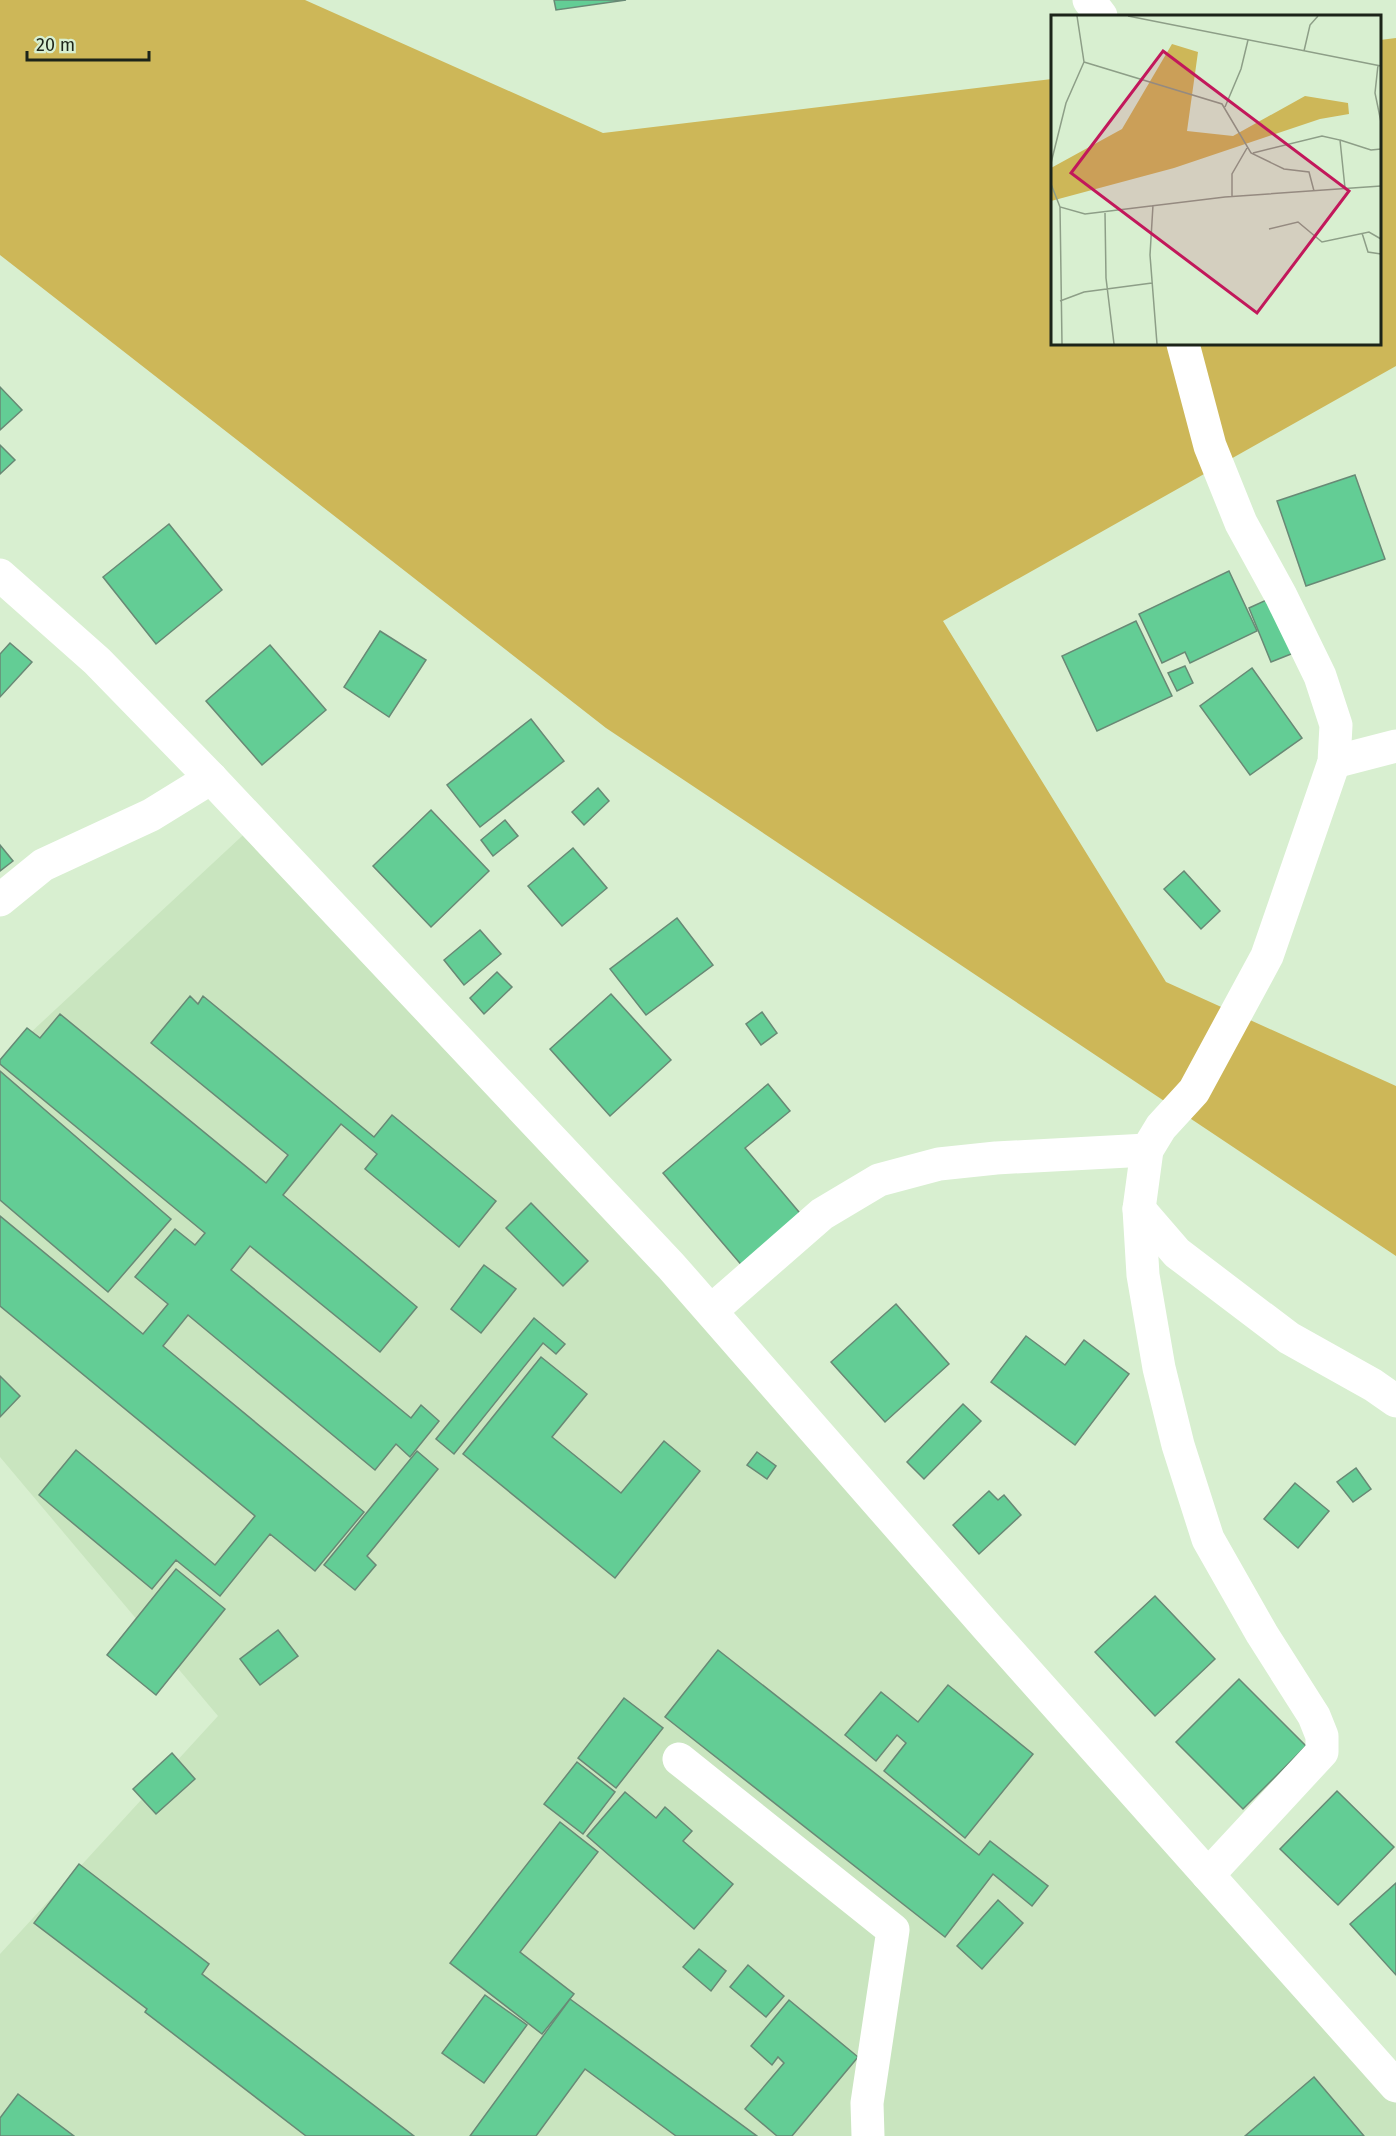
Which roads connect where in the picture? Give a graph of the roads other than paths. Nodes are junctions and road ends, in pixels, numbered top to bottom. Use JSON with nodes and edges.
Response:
{"nodes":[{"id":1,"x":1089,"y":0,"type":"edge"},
{"id":2,"x":1100,"y":15,"type":"edge"},
{"id":3,"x":1183,"y":345,"type":"edge"},
{"id":4,"x":0,"y":575,"type":"edge"},
{"id":5,"x":1396,"y":746,"type":"edge"},
{"id":6,"x":1334,"y":762,"type":"junction"},
{"id":7,"x":211,"y":778,"type":"junction"},
{"id":8,"x":0,"y":900,"type":"edge"},
{"id":9,"x":1147,"y":1150,"type":"junction"},
{"id":10,"x":1139,"y":1209,"type":"junction"},
{"id":11,"x":711,"y":1311,"type":"junction"},
{"id":12,"x":1396,"y":1401,"type":"edge"},
{"id":13,"x":680,"y":1759,"type":"dead end"},
{"id":14,"x":1208,"y":1875,"type":"junction"},
{"id":15,"x":1396,"y":2086,"type":"edge"},
{"id":16,"x":868,"y":2136,"type":"edge"}],
"edges":[{"from":1,"to":2,"type":"street"},
{"from":3,"to":6,"type":"street"},
{"from":4,"to":7,"type":"street"},
{"from":5,"to":6,"type":"street"},
{"from":6,"to":9,"type":"street"},
{"from":7,"to":8,"type":"street"},
{"from":7,"to":11,"type":"street"},
{"from":9,"to":10,"type":"street"},
{"from":9,"to":11,"type":"street"},
{"from":10,"to":12,"type":"street"},
{"from":10,"to":14,"type":"street"},
{"from":11,"to":14,"type":"street"},
{"from":13,"to":16,"type":"street"},
{"from":14,"to":15,"type":"street"}]}
